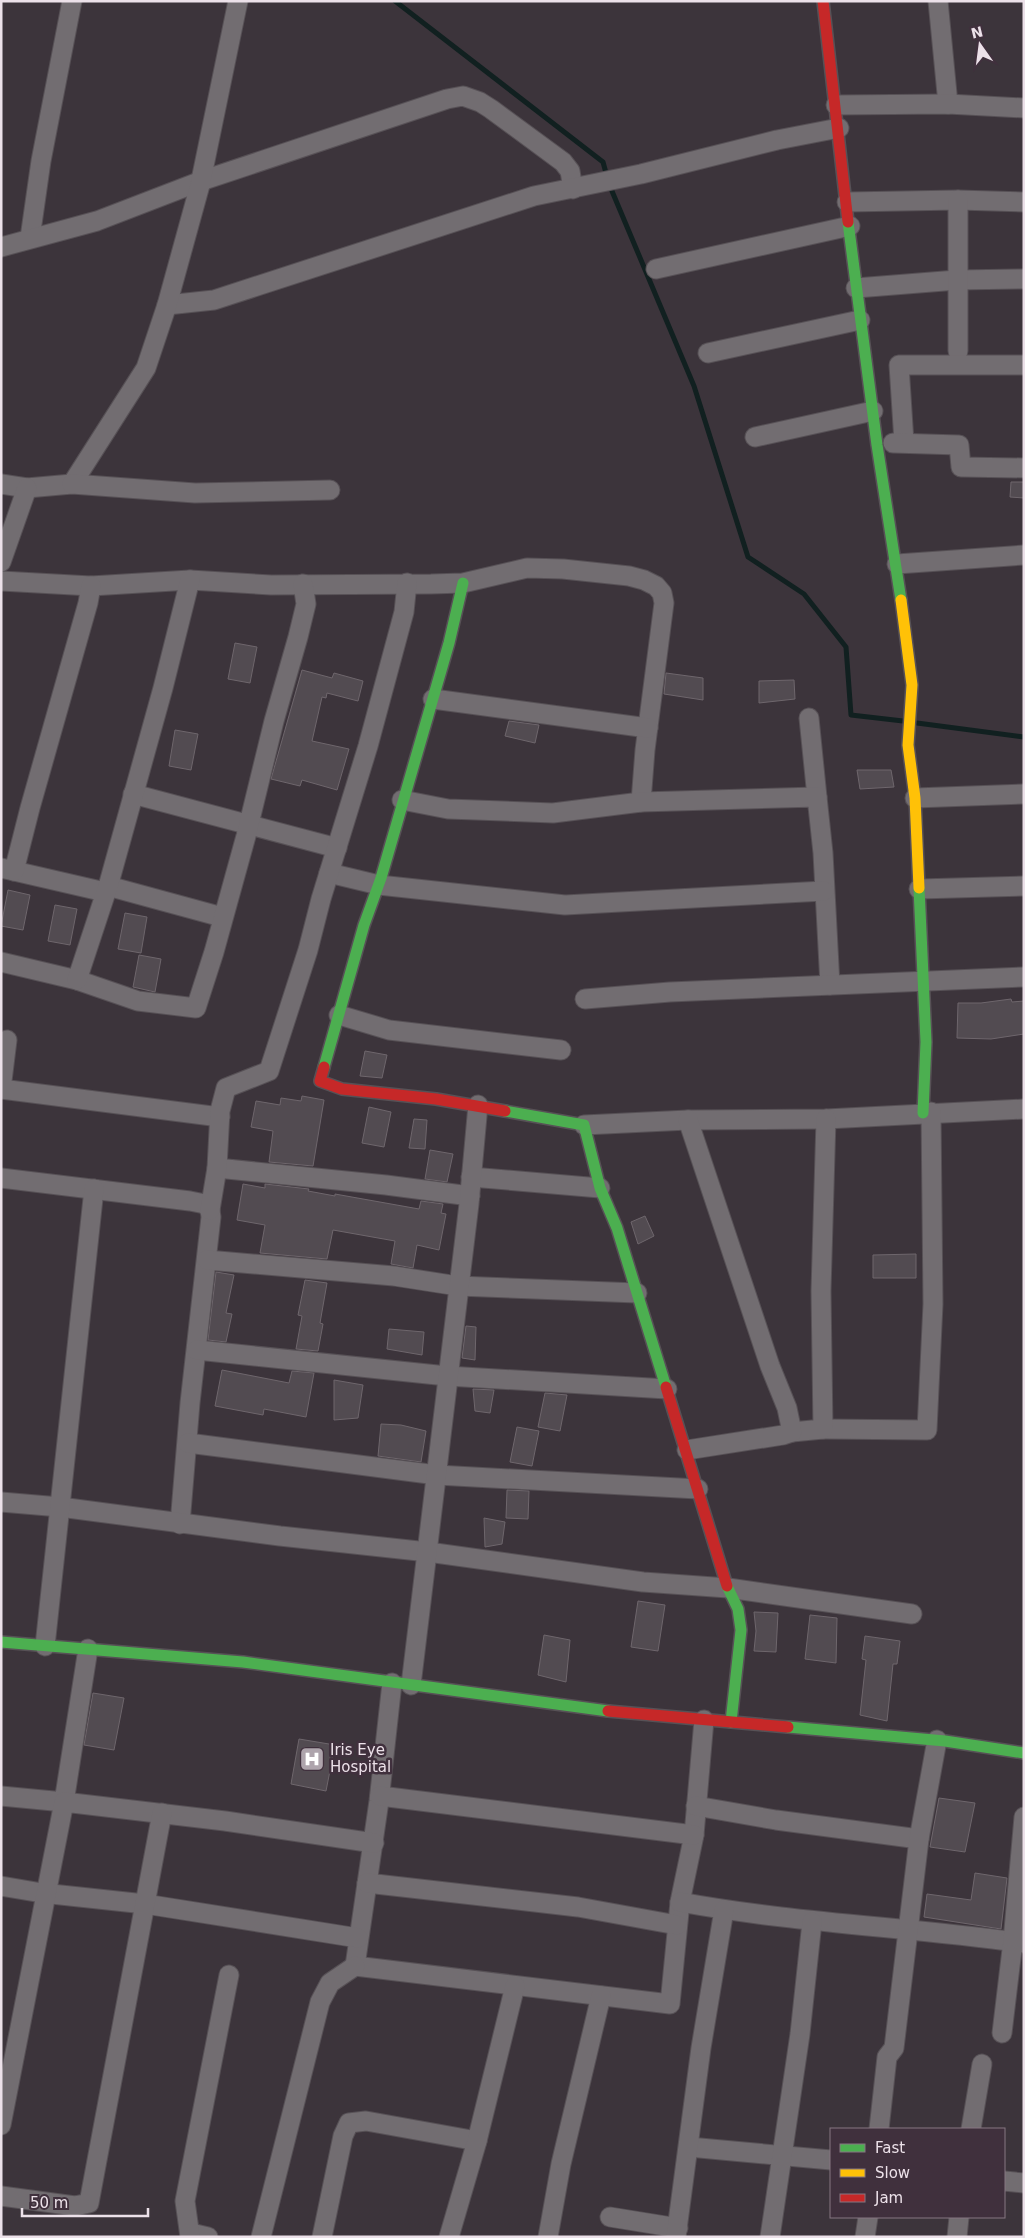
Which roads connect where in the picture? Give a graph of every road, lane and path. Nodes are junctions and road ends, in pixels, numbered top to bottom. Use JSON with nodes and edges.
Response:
{"nodes":[{"id":1,"x":72,"y":1,"type":"edge"},
{"id":2,"x":238,"y":1,"type":"edge"},
{"id":3,"x":823,"y":1,"type":"edge"},
{"id":4,"x":938,"y":1,"type":"edge"},
{"id":5,"x":948,"y":104,"type":"junction"},
{"id":6,"x":836,"y":105,"type":"junction"},
{"id":7,"x":1024,"y":108,"type":"edge"},
{"id":8,"x":839,"y":128,"type":"junction"},
{"id":9,"x":201,"y":181,"type":"junction"},
{"id":10,"x":573,"y":189,"type":"junction"},
{"id":11,"x":958,"y":200,"type":"junction"},
{"id":12,"x":848,"y":202,"type":"junction"},
{"id":13,"x":1024,"y":202,"type":"edge"},
{"id":14,"x":850,"y":226,"type":"junction"},
{"id":15,"x":30,"y":238,"type":"junction"},
{"id":16,"x":1,"y":247,"type":"edge"},
{"id":17,"x":656,"y":269,"type":"dead end"},
{"id":18,"x":1024,"y":279,"type":"edge"},
{"id":19,"x":957,"y":280,"type":"junction"},
{"id":20,"x":856,"y":288,"type":"junction"},
{"id":21,"x":167,"y":305,"type":"junction"},
{"id":22,"x":860,"y":320,"type":"junction"},
{"id":23,"x":958,"y":351,"type":"dead end"},
{"id":24,"x":708,"y":353,"type":"dead end"},
{"id":25,"x":1024,"y":365,"type":"edge"},
{"id":26,"x":872,"y":411,"type":"junction"},
{"id":27,"x":755,"y":437,"type":"dead end"},
{"id":28,"x":904,"y":442,"type":"junction"},
{"id":29,"x":877,"y":445,"type":"junction"},
{"id":30,"x":1024,"y":468,"type":"edge"},
{"id":31,"x":1,"y":484,"type":"edge"},
{"id":32,"x":72,"y":484,"type":"junction"},
{"id":33,"x":27,"y":488,"type":"junction"},
{"id":34,"x":330,"y":490,"type":"dead end"},
{"id":35,"x":1024,"y":555,"type":"edge"},
{"id":36,"x":1,"y":562,"type":"edge"},
{"id":37,"x":897,"y":564,"type":"junction"},
{"id":38,"x":190,"y":580,"type":"junction"},
{"id":39,"x":1,"y":581,"type":"edge"},
{"id":40,"x":407,"y":583,"type":"junction"},
{"id":41,"x":463,"y":583,"type":"junction"},
{"id":42,"x":303,"y":584,"type":"junction"},
{"id":43,"x":91,"y":586,"type":"junction"},
{"id":44,"x":433,"y":699,"type":"junction"},
{"id":45,"x":809,"y":718,"type":"dead end"},
{"id":46,"x":648,"y":728,"type":"junction"},
{"id":47,"x":133,"y":794,"type":"junction"},
{"id":48,"x":1024,"y":794,"type":"edge"},
{"id":49,"x":817,"y":797,"type":"junction"},
{"id":50,"x":915,"y":798,"type":"junction"},
{"id":51,"x":402,"y":800,"type":"junction"},
{"id":52,"x":641,"y":802,"type":"junction"},
{"id":53,"x":248,"y":825,"type":"junction"},
{"id":54,"x":336,"y":848,"type":"junction"},
{"id":55,"x":8,"y":869,"type":"edge"},
{"id":56,"x":329,"y":872,"type":"junction"},
{"id":57,"x":379,"y":884,"type":"junction"},
{"id":58,"x":1024,"y":886,"type":"edge"},
{"id":59,"x":106,"y":889,"type":"junction"},
{"id":60,"x":919,"y":889,"type":"junction"},
{"id":61,"x":824,"y":891,"type":"junction"},
{"id":62,"x":222,"y":917,"type":"junction"},
{"id":63,"x":1,"y":962,"type":"edge"},
{"id":64,"x":1024,"y":977,"type":"edge"},
{"id":65,"x":77,"y":980,"type":"junction"},
{"id":66,"x":922,"y":983,"type":"junction"},
{"id":67,"x":830,"y":985,"type":"junction"},
{"id":68,"x":585,"y":998,"type":"dead end"},
{"id":69,"x":339,"y":1015,"type":"junction"},
{"id":70,"x":7,"y":1040,"type":"dead end"},
{"id":71,"x":561,"y":1050,"type":"dead end"},
{"id":72,"x":478,"y":1105,"type":"junction"},
{"id":73,"x":1024,"y":1109,"type":"edge"},
{"id":74,"x":927,"y":1113,"type":"junction"},
{"id":75,"x":220,"y":1117,"type":"junction"},
{"id":76,"x":826,"y":1118,"type":"junction"},
{"id":77,"x":688,"y":1120,"type":"junction"},
{"id":78,"x":584,"y":1125,"type":"junction"},
{"id":79,"x":217,"y":1168,"type":"junction"},
{"id":80,"x":471,"y":1177,"type":"junction"},
{"id":81,"x":1,"y":1178,"type":"edge"},
{"id":82,"x":600,"y":1188,"type":"junction"},
{"id":83,"x":94,"y":1189,"type":"junction"},
{"id":84,"x":470,"y":1196,"type":"junction"},
{"id":85,"x":210,"y":1210,"type":"junction"},
{"id":86,"x":206,"y":1260,"type":"junction"},
{"id":87,"x":458,"y":1286,"type":"junction"},
{"id":88,"x":637,"y":1293,"type":"junction"},
{"id":89,"x":197,"y":1350,"type":"junction"},
{"id":90,"x":447,"y":1376,"type":"junction"},
{"id":91,"x":667,"y":1389,"type":"junction"},
{"id":92,"x":823,"y":1429,"type":"junction"},
{"id":93,"x":792,"y":1432,"type":"junction"},
{"id":94,"x":188,"y":1443,"type":"junction"},
{"id":95,"x":687,"y":1450,"type":"junction"},
{"id":96,"x":437,"y":1475,"type":"junction"},
{"id":97,"x":698,"y":1488,"type":"junction"},
{"id":98,"x":1,"y":1502,"type":"edge"},
{"id":99,"x":60,"y":1507,"type":"junction"},
{"id":100,"x":180,"y":1524,"type":"junction"},
{"id":101,"x":428,"y":1552,"type":"junction"},
{"id":102,"x":728,"y":1588,"type":"junction"},
{"id":103,"x":912,"y":1614,"type":"dead end"},
{"id":104,"x":1,"y":1642,"type":"edge"},
{"id":105,"x":45,"y":1646,"type":"junction"},
{"id":106,"x":88,"y":1649,"type":"junction"},
{"id":107,"x":392,"y":1683,"type":"junction"},
{"id":108,"x":410,"y":1685,"type":"junction"},
{"id":109,"x":704,"y":1720,"type":"junction"},
{"id":110,"x":731,"y":1722,"type":"junction"},
{"id":111,"x":937,"y":1740,"type":"junction"},
{"id":112,"x":1024,"y":1753,"type":"edge"},
{"id":113,"x":1,"y":1796,"type":"edge"},
{"id":114,"x":380,"y":1796,"type":"junction"},
{"id":115,"x":64,"y":1802,"type":"junction"},
{"id":116,"x":696,"y":1806,"type":"junction"},
{"id":117,"x":162,"y":1813,"type":"junction"},
{"id":118,"x":1024,"y":1817,"type":"edge"},
{"id":119,"x":694,"y":1835,"type":"junction"},
{"id":120,"x":919,"y":1839,"type":"junction"},
{"id":121,"x":374,"y":1842,"type":"junction"},
{"id":122,"x":367,"y":1883,"type":"junction"},
{"id":123,"x":1,"y":1886,"type":"edge"},
{"id":124,"x":46,"y":1894,"type":"junction"},
{"id":125,"x":680,"y":1902,"type":"junction"},
{"id":126,"x":145,"y":1904,"type":"junction"},
{"id":127,"x":724,"y":1910,"type":"junction"},
{"id":128,"x":812,"y":1922,"type":"junction"},
{"id":129,"x":677,"y":1925,"type":"junction"},
{"id":130,"x":908,"y":1928,"type":"junction"},
{"id":131,"x":358,"y":1938,"type":"junction"},
{"id":132,"x":1018,"y":1942,"type":"edge"},
{"id":133,"x":355,"y":1966,"type":"junction"},
{"id":134,"x":229,"y":1975,"type":"dead end"},
{"id":135,"x":515,"y":1986,"type":"junction"},
{"id":136,"x":601,"y":1996,"type":"junction"},
{"id":137,"x":1002,"y":2033,"type":"dead end"},
{"id":138,"x":982,"y":2064,"type":"dead end"},
{"id":139,"x":1,"y":2125,"type":"edge"},
{"id":140,"x":878,"y":2128,"type":"edge"},
{"id":141,"x":971,"y":2128,"type":"edge"},
{"id":142,"x":477,"y":2140,"type":"junction"},
{"id":143,"x":689,"y":2147,"type":"junction"},
{"id":144,"x":780,"y":2155,"type":"junction"},
{"id":145,"x":830,"y":2160,"type":"edge"},
{"id":146,"x":1005,"y":2181,"type":"edge"},
{"id":147,"x":1024,"y":2183,"type":"edge"},
{"id":148,"x":1,"y":2196,"type":"edge"},
{"id":149,"x":610,"y":2217,"type":"dead end"},
{"id":150,"x":868,"y":2218,"type":"edge"},
{"id":151,"x":959,"y":2218,"type":"edge"},
{"id":152,"x":677,"y":2232,"type":"edge"},
{"id":153,"x":197,"y":2235,"type":"edge"},
{"id":154,"x":261,"y":2237,"type":"edge"},
{"id":155,"x":322,"y":2237,"type":"edge"},
{"id":156,"x":449,"y":2237,"type":"edge"},
{"id":157,"x":548,"y":2237,"type":"edge"},
{"id":158,"x":770,"y":2237,"type":"edge"},
{"id":159,"x":865,"y":2237,"type":"edge"},
{"id":160,"x":957,"y":2237,"type":"edge"}],
"edges":[{"from":1,"to":15,"type":"street"},
{"from":2,"to":9,"type":"street"},
{"from":3,"to":6,"type":"street"},
{"from":4,"to":5,"type":"street"},
{"from":5,"to":6,"type":"street"},
{"from":5,"to":7,"type":"street"},
{"from":6,"to":8,"type":"street"},
{"from":8,"to":10,"type":"street"},
{"from":8,"to":12,"type":"street"},
{"from":9,"to":10,"type":"street"},
{"from":9,"to":15,"type":"street"},
{"from":9,"to":21,"type":"street"},
{"from":10,"to":21,"type":"street"},
{"from":11,"to":12,"type":"street"},
{"from":11,"to":13,"type":"street"},
{"from":11,"to":19,"type":"street"},
{"from":12,"to":14,"type":"street"},
{"from":14,"to":17,"type":"street"},
{"from":14,"to":20,"type":"street"},
{"from":15,"to":16,"type":"street"},
{"from":18,"to":19,"type":"street"},
{"from":19,"to":20,"type":"street"},
{"from":19,"to":23,"type":"street"},
{"from":20,"to":22,"type":"street"},
{"from":21,"to":32,"type":"street"},
{"from":22,"to":24,"type":"street"},
{"from":22,"to":26,"type":"street"},
{"from":25,"to":28,"type":"street"},
{"from":26,"to":27,"type":"street"},
{"from":26,"to":29,"type":"street"},
{"from":28,"to":29,"type":"street"},
{"from":28,"to":30,"type":"street"},
{"from":29,"to":37,"type":"street"},
{"from":31,"to":33,"type":"street"},
{"from":32,"to":33,"type":"street"},
{"from":32,"to":34,"type":"street"},
{"from":33,"to":36,"type":"street"},
{"from":35,"to":37,"type":"street"},
{"from":37,"to":50,"type":"street"},
{"from":38,"to":42,"type":"street"},
{"from":38,"to":43,"type":"street"},
{"from":38,"to":47,"type":"street"},
{"from":39,"to":43,"type":"street"},
{"from":40,"to":41,"type":"street"},
{"from":40,"to":42,"type":"street"},
{"from":40,"to":54,"type":"street"},
{"from":41,"to":44,"type":"street"},
{"from":41,"to":46,"type":"street"},
{"from":42,"to":53,"type":"street"},
{"from":43,"to":55,"type":"street"},
{"from":44,"to":46,"type":"street"},
{"from":44,"to":51,"type":"street"},
{"from":45,"to":49,"type":"street"},
{"from":46,"to":52,"type":"street"},
{"from":47,"to":53,"type":"street"},
{"from":47,"to":59,"type":"street"},
{"from":48,"to":50,"type":"street"},
{"from":49,"to":52,"type":"street"},
{"from":49,"to":61,"type":"street"},
{"from":50,"to":60,"type":"street"},
{"from":51,"to":52,"type":"street"},
{"from":51,"to":57,"type":"street"},
{"from":53,"to":54,"type":"street"},
{"from":53,"to":62,"type":"street"},
{"from":54,"to":56,"type":"street"},
{"from":55,"to":59,"type":"street"},
{"from":56,"to":57,"type":"street"},
{"from":56,"to":75,"type":"street"},
{"from":57,"to":61,"type":"street"},
{"from":57,"to":69,"type":"street"},
{"from":58,"to":60,"type":"street"},
{"from":59,"to":62,"type":"street"},
{"from":59,"to":65,"type":"street"},
{"from":60,"to":66,"type":"street"},
{"from":61,"to":67,"type":"street"},
{"from":62,"to":65,"type":"street"},
{"from":63,"to":65,"type":"street"},
{"from":64,"to":66,"type":"street"},
{"from":66,"to":67,"type":"street"},
{"from":66,"to":74,"type":"street"},
{"from":67,"to":68,"type":"street"},
{"from":69,"to":71,"type":"street"},
{"from":69,"to":72,"type":"street"},
{"from":70,"to":75,"type":"street"},
{"from":72,"to":78,"type":"street"},
{"from":72,"to":80,"type":"street"},
{"from":73,"to":74,"type":"street"},
{"from":74,"to":76,"type":"street"},
{"from":74,"to":92,"type":"street"},
{"from":75,"to":79,"type":"street"},
{"from":76,"to":77,"type":"street"},
{"from":76,"to":92,"type":"street"},
{"from":77,"to":78,"type":"street"},
{"from":77,"to":93,"type":"street"},
{"from":78,"to":82,"type":"street"},
{"from":79,"to":84,"type":"street"},
{"from":79,"to":85,"type":"street"},
{"from":80,"to":82,"type":"street"},
{"from":80,"to":84,"type":"street"},
{"from":81,"to":83,"type":"street"},
{"from":82,"to":88,"type":"street"},
{"from":83,"to":85,"type":"street"},
{"from":83,"to":99,"type":"street"},
{"from":84,"to":87,"type":"street"},
{"from":85,"to":86,"type":"street"},
{"from":86,"to":87,"type":"street"},
{"from":86,"to":89,"type":"street"},
{"from":87,"to":88,"type":"street"},
{"from":87,"to":90,"type":"street"},
{"from":88,"to":91,"type":"street"},
{"from":89,"to":90,"type":"street"},
{"from":89,"to":94,"type":"street"},
{"from":90,"to":91,"type":"street"},
{"from":90,"to":96,"type":"street"},
{"from":91,"to":95,"type":"street"},
{"from":92,"to":93,"type":"street"},
{"from":93,"to":95,"type":"street"},
{"from":94,"to":96,"type":"street"},
{"from":94,"to":100,"type":"street"},
{"from":95,"to":97,"type":"street"},
{"from":96,"to":97,"type":"street"},
{"from":96,"to":101,"type":"street"},
{"from":97,"to":102,"type":"street"},
{"from":98,"to":99,"type":"street"},
{"from":99,"to":100,"type":"street"},
{"from":99,"to":105,"type":"street"},
{"from":100,"to":101,"type":"street"},
{"from":101,"to":102,"type":"street"},
{"from":101,"to":108,"type":"street"},
{"from":102,"to":103,"type":"street"},
{"from":102,"to":110,"type":"street"},
{"from":104,"to":105,"type":"street"},
{"from":105,"to":106,"type":"street"},
{"from":106,"to":107,"type":"street"},
{"from":106,"to":115,"type":"street"},
{"from":107,"to":108,"type":"street"},
{"from":107,"to":114,"type":"street"},
{"from":108,"to":109,"type":"street"},
{"from":109,"to":110,"type":"street"},
{"from":109,"to":116,"type":"street"},
{"from":110,"to":111,"type":"street"},
{"from":111,"to":112,"type":"street"},
{"from":111,"to":120,"type":"street"},
{"from":113,"to":115,"type":"street"},
{"from":114,"to":119,"type":"street"},
{"from":114,"to":121,"type":"street"},
{"from":115,"to":117,"type":"street"},
{"from":115,"to":124,"type":"street"},
{"from":116,"to":119,"type":"street"},
{"from":116,"to":120,"type":"street"},
{"from":117,"to":121,"type":"street"},
{"from":117,"to":126,"type":"street"},
{"from":118,"to":132,"type":"street"},
{"from":119,"to":125,"type":"street"},
{"from":120,"to":130,"type":"street"},
{"from":121,"to":122,"type":"street"},
{"from":122,"to":129,"type":"street"},
{"from":122,"to":131,"type":"street"},
{"from":123,"to":124,"type":"street"},
{"from":124,"to":126,"type":"street"},
{"from":124,"to":139,"type":"street"},
{"from":125,"to":127,"type":"street"},
{"from":125,"to":129,"type":"street"},
{"from":126,"to":131,"type":"street"},
{"from":126,"to":148,"type":"street"},
{"from":127,"to":128,"type":"street"},
{"from":127,"to":143,"type":"street"},
{"from":128,"to":130,"type":"street"},
{"from":128,"to":144,"type":"street"},
{"from":129,"to":136,"type":"street"},
{"from":130,"to":132,"type":"street"},
{"from":130,"to":140,"type":"street"},
{"from":131,"to":133,"type":"street"},
{"from":132,"to":137,"type":"street"},
{"from":133,"to":135,"type":"street"},
{"from":133,"to":154,"type":"street"},
{"from":134,"to":153,"type":"street"},
{"from":135,"to":136,"type":"street"},
{"from":135,"to":142,"type":"street"},
{"from":136,"to":157,"type":"street"},
{"from":138,"to":141,"type":"street"},
{"from":142,"to":155,"type":"street"},
{"from":142,"to":156,"type":"street"},
{"from":143,"to":144,"type":"street"},
{"from":143,"to":152,"type":"street"},
{"from":144,"to":145,"type":"street"},
{"from":144,"to":158,"type":"street"},
{"from":146,"to":147,"type":"street"},
{"from":149,"to":152,"type":"street"},
{"from":150,"to":159,"type":"street"},
{"from":151,"to":160,"type":"street"}]}
